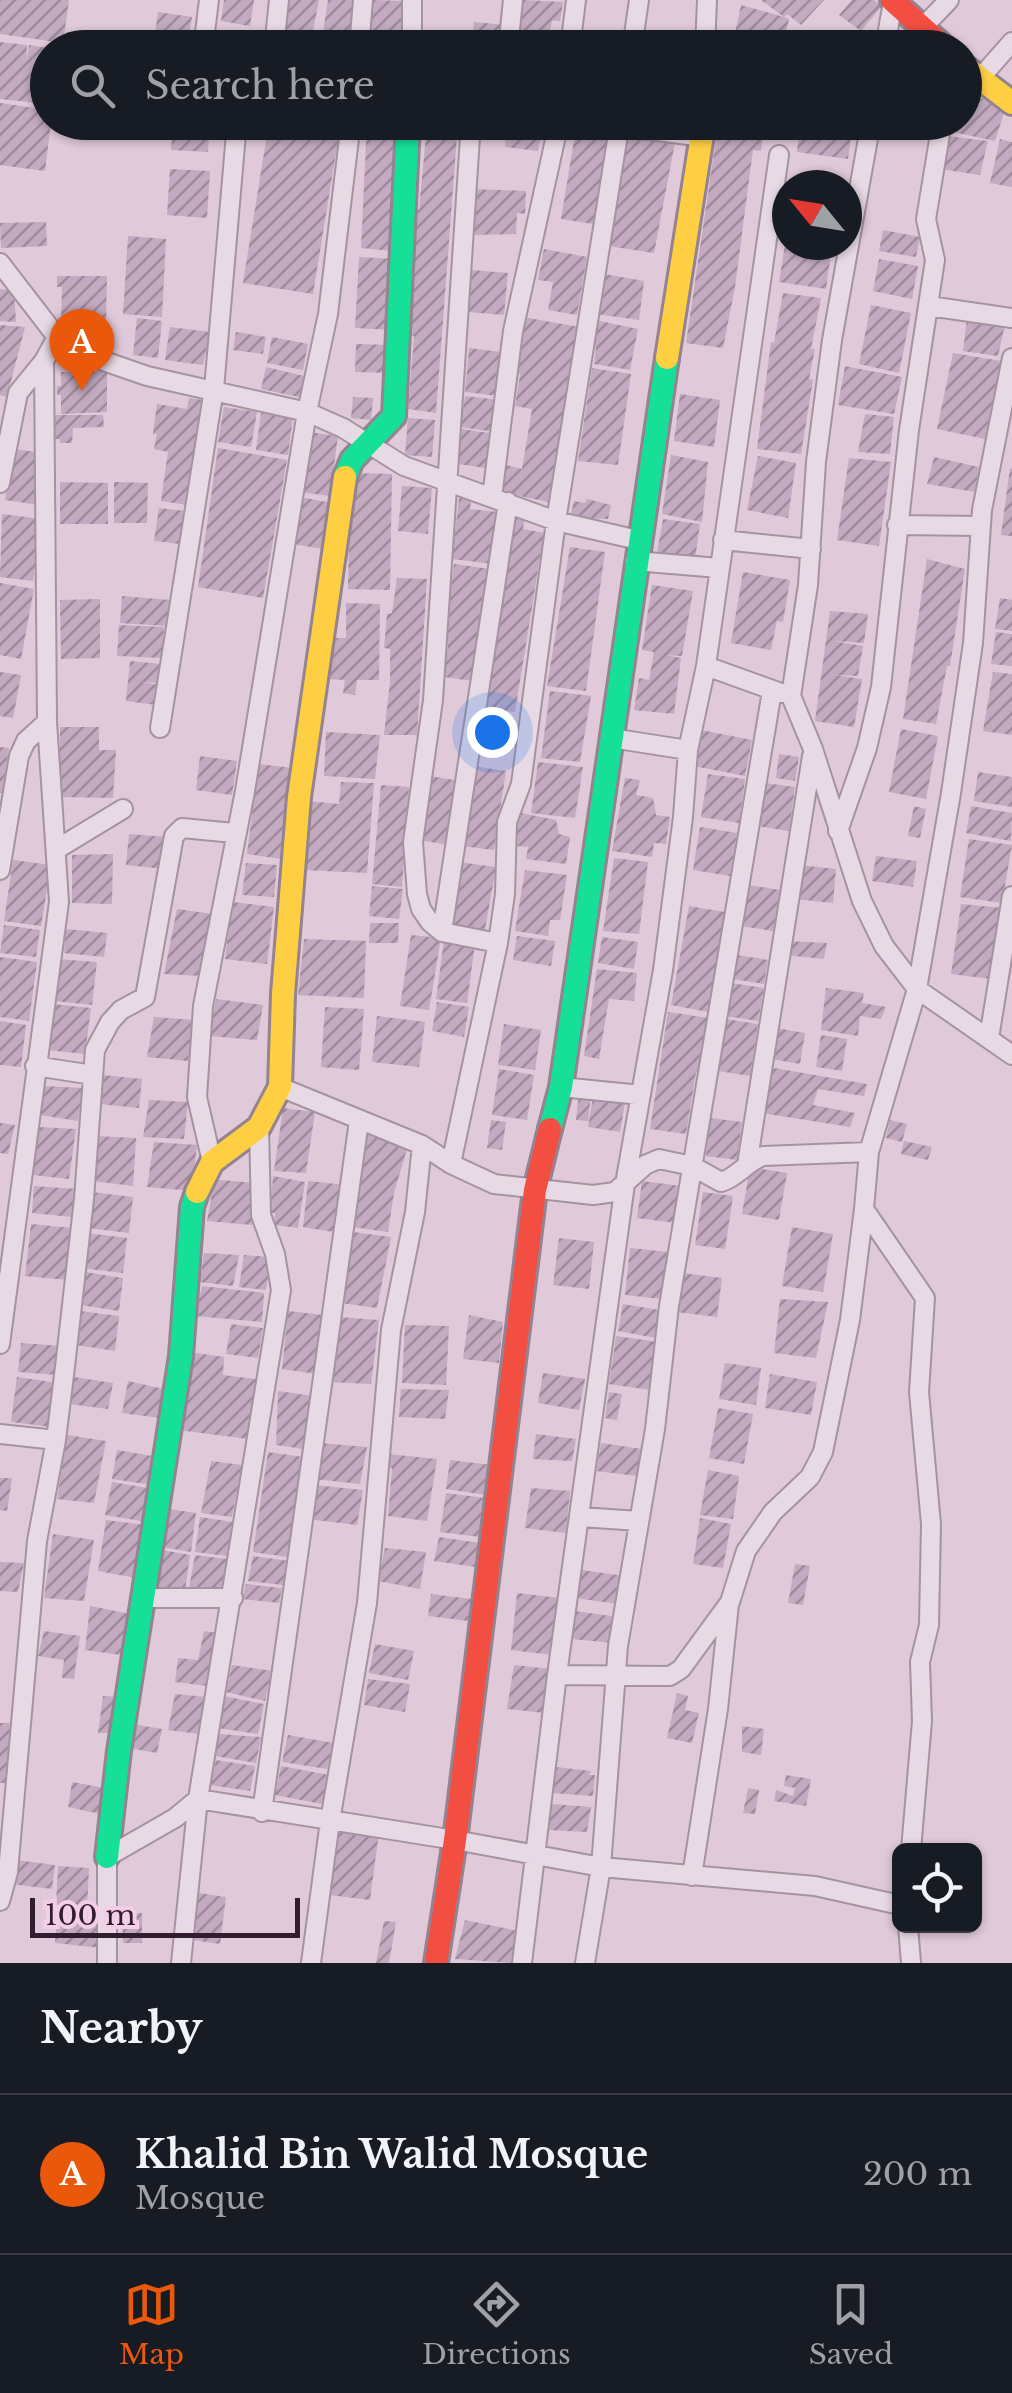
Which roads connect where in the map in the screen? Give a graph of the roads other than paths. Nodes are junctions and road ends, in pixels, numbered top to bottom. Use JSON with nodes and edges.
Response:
{"nodes":[{"id":1,"x":209,"y":0,"type":"edge"},
{"id":2,"x":279,"y":0,"type":"edge"},
{"id":3,"x":363,"y":0,"type":"edge"},
{"id":4,"x":412,"y":0,"type":"edge"},
{"id":5,"x":513,"y":0,"type":"edge"},
{"id":6,"x":576,"y":0,"type":"edge"},
{"id":7,"x":639,"y":0,"type":"edge"},
{"id":8,"x":706,"y":0,"type":"edge"},
{"id":9,"x":949,"y":0,"type":"edge"},
{"id":10,"x":892,"y":1,"type":"edge"},
{"id":11,"x":924,"y":27,"type":"junction"},
{"id":12,"x":206,"y":30,"type":"edge"},
{"id":13,"x":276,"y":30,"type":"edge"},
{"id":14,"x":360,"y":30,"type":"edge"},
{"id":15,"x":412,"y":30,"type":"edge"},
{"id":16,"x":510,"y":30,"type":"edge"},
{"id":17,"x":572,"y":30,"type":"edge"},
{"id":18,"x":635,"y":30,"type":"edge"},
{"id":19,"x":705,"y":30,"type":"edge"},
{"id":20,"x":887,"y":30,"type":"edge"},
{"id":21,"x":927,"y":30,"type":"edge"},
{"id":22,"x":1012,"y":42,"type":"edge"},
{"id":23,"x":982,"y":64,"type":"edge"},
{"id":24,"x":982,"y":78,"type":"edge"},
{"id":25,"x":1012,"y":102,"type":"edge"},
{"id":26,"x":238,"y":140,"type":"edge"},
{"id":27,"x":349,"y":140,"type":"edge"},
{"id":28,"x":407,"y":140,"type":"edge"},
{"id":29,"x":470,"y":140,"type":"edge"},
{"id":30,"x":555,"y":140,"type":"edge"},
{"id":31,"x":616,"y":140,"type":"edge"},
{"id":32,"x":702,"y":140,"type":"edge"},
{"id":33,"x":867,"y":140,"type":"edge"},
{"id":34,"x":939,"y":140,"type":"edge"},
{"id":35,"x":779,"y":155,"type":"dead end"},
{"id":36,"x":0,"y":262,"type":"edge"},
{"id":37,"x":929,"y":306,"type":"junction"},
{"id":38,"x":1012,"y":318,"type":"edge"},
{"id":39,"x":57,"y":336,"type":"junction"},
{"id":40,"x":1012,"y":358,"type":"edge"},
{"id":41,"x":44,"y":361,"type":"junction"},
{"id":42,"x":214,"y":389,"type":"junction"},
{"id":43,"x":307,"y":412,"type":"junction"},
{"id":44,"x":1004,"y":441,"type":"edge"},
{"id":45,"x":367,"y":443,"type":"junction"},
{"id":46,"x":446,"y":482,"type":"junction"},
{"id":47,"x":0,"y":484,"type":"edge"},
{"id":48,"x":500,"y":499,"type":"junction"},
{"id":49,"x":556,"y":521,"type":"junction"},
{"id":50,"x":897,"y":525,"type":"junction"},
{"id":51,"x":980,"y":526,"type":"junction"},
{"id":52,"x":723,"y":540,"type":"junction"},
{"id":53,"x":811,"y":549,"type":"junction"},
{"id":54,"x":636,"y":550,"type":"junction"},
{"id":55,"x":719,"y":568,"type":"junction"},
{"id":56,"x":706,"y":666,"type":"junction"},
{"id":57,"x":772,"y":691,"type":"junction"},
{"id":58,"x":791,"y":696,"type":"junction"},
{"id":59,"x":47,"y":722,"type":"junction"},
{"id":60,"x":160,"y":728,"type":"dead end"},
{"id":61,"x":611,"y":738,"type":"junction"},
{"id":62,"x":813,"y":748,"type":"junction"},
{"id":63,"x":688,"y":750,"type":"junction"},
{"id":64,"x":123,"y":810,"type":"dead end"},
{"id":65,"x":838,"y":831,"type":"junction"},
{"id":66,"x":234,"y":833,"type":"junction"},
{"id":67,"x":57,"y":849,"type":"junction"},
{"id":68,"x":0,"y":870,"type":"edge"},
{"id":69,"x":1012,"y":896,"type":"edge"},
{"id":70,"x":442,"y":932,"type":"junction"},
{"id":71,"x":498,"y":943,"type":"junction"},
{"id":72,"x":917,"y":989,"type":"junction"},
{"id":73,"x":989,"y":1038,"type":"junction"},
{"id":74,"x":1012,"y":1054,"type":"edge"},
{"id":75,"x":35,"y":1066,"type":"junction"},
{"id":76,"x":93,"y":1075,"type":"junction"},
{"id":77,"x":280,"y":1087,"type":"junction"},
{"id":78,"x":561,"y":1087,"type":"junction"},
{"id":79,"x":641,"y":1095,"type":"junction"},
{"id":80,"x":359,"y":1121,"type":"junction"},
{"id":81,"x":258,"y":1126,"type":"junction"},
{"id":82,"x":422,"y":1145,"type":"junction"},
{"id":83,"x":869,"y":1152,"type":"junction"},
{"id":84,"x":212,"y":1162,"type":"junction"},
{"id":85,"x":451,"y":1164,"type":"junction"},
{"id":86,"x":746,"y":1165,"type":"junction"},
{"id":87,"x":692,"y":1166,"type":"junction"},
{"id":88,"x":626,"y":1184,"type":"junction"},
{"id":89,"x":535,"y":1190,"type":"junction"},
{"id":90,"x":864,"y":1209,"type":"junction"},
{"id":91,"x":0,"y":1344,"type":"edge"},
{"id":92,"x":0,"y":1434,"type":"edge"},
{"id":93,"x":56,"y":1440,"type":"junction"},
{"id":94,"x":581,"y":1517,"type":"junction"},
{"id":95,"x":639,"y":1521,"type":"junction"},
{"id":96,"x":145,"y":1598,"type":"junction"},
{"id":97,"x":233,"y":1598,"type":"junction"},
{"id":98,"x":730,"y":1602,"type":"junction"},
{"id":99,"x":614,"y":1674,"type":"junction"},
{"id":100,"x":557,"y":1675,"type":"junction"},
{"id":101,"x":198,"y":1799,"type":"junction"},
{"id":102,"x":262,"y":1812,"type":"junction"},
{"id":103,"x":330,"y":1821,"type":"junction"},
{"id":104,"x":455,"y":1840,"type":"junction"},
{"id":105,"x":912,"y":1843,"type":"edge"},
{"id":106,"x":534,"y":1855,"type":"junction"},
{"id":107,"x":107,"y":1857,"type":"junction"},
{"id":108,"x":601,"y":1867,"type":"junction"},
{"id":109,"x":692,"y":1876,"type":"junction"},
{"id":110,"x":0,"y":1902,"type":"edge"},
{"id":111,"x":892,"y":1903,"type":"edge"},
{"id":112,"x":908,"y":1933,"type":"edge"},
{"id":113,"x":107,"y":1963,"type":"edge"},
{"id":114,"x":181,"y":1963,"type":"edge"},
{"id":115,"x":311,"y":1963,"type":"edge"},
{"id":116,"x":436,"y":1963,"type":"edge"},
{"id":117,"x":522,"y":1963,"type":"edge"},
{"id":118,"x":584,"y":1963,"type":"edge"},
{"id":119,"x":910,"y":1963,"type":"edge"}],
"edges":[{"from":1,"to":12,"type":"street"},
{"from":2,"to":13,"type":"street"},
{"from":3,"to":14,"type":"street"},
{"from":4,"to":15,"type":"street"},
{"from":5,"to":16,"type":"street"},
{"from":6,"to":17,"type":"street"},
{"from":7,"to":18,"type":"street"},
{"from":8,"to":19,"type":"street"},
{"from":9,"to":11,"type":"street"},
{"from":10,"to":11,"type":"street"},
{"from":10,"to":20,"type":"street"},
{"from":11,"to":21,"type":"street"},
{"from":22,"to":23,"type":"street"},
{"from":24,"to":25,"type":"street"},
{"from":26,"to":42,"type":"street"},
{"from":27,"to":43,"type":"street"},
{"from":28,"to":45,"type":"street"},
{"from":29,"to":46,"type":"street"},
{"from":30,"to":48,"type":"street"},
{"from":31,"to":49,"type":"street"},
{"from":32,"to":54,"type":"street"},
{"from":33,"to":53,"type":"street"},
{"from":34,"to":37,"type":"street"},
{"from":35,"to":52,"type":"street"},
{"from":36,"to":39,"type":"street"},
{"from":37,"to":38,"type":"street"},
{"from":37,"to":50,"type":"street"},
{"from":39,"to":41,"type":"street"},
{"from":39,"to":42,"type":"street"},
{"from":40,"to":44,"type":"street"},
{"from":41,"to":47,"type":"street"},
{"from":41,"to":59,"type":"street"},
{"from":42,"to":43,"type":"street"},
{"from":42,"to":60,"type":"street"},
{"from":43,"to":45,"type":"street"},
{"from":43,"to":66,"type":"street"},
{"from":44,"to":51,"type":"street"},
{"from":45,"to":46,"type":"street"},
{"from":45,"to":77,"type":"street"},
{"from":46,"to":48,"type":"street"},
{"from":46,"to":70,"type":"street"},
{"from":48,"to":49,"type":"street"},
{"from":48,"to":70,"type":"street"},
{"from":49,"to":54,"type":"street"},
{"from":49,"to":71,"type":"street"},
{"from":50,"to":51,"type":"street"},
{"from":50,"to":65,"type":"street"},
{"from":51,"to":72,"type":"street"},
{"from":52,"to":53,"type":"street"},
{"from":52,"to":55,"type":"street"},
{"from":53,"to":58,"type":"street"},
{"from":54,"to":55,"type":"street"},
{"from":54,"to":61,"type":"street"},
{"from":55,"to":56,"type":"street"},
{"from":56,"to":57,"type":"street"},
{"from":56,"to":63,"type":"street"},
{"from":57,"to":58,"type":"street"},
{"from":57,"to":87,"type":"street"},
{"from":58,"to":62,"type":"street"},
{"from":59,"to":67,"type":"street"},
{"from":59,"to":68,"type":"street"},
{"from":61,"to":63,"type":"street"},
{"from":61,"to":78,"type":"street"},
{"from":62,"to":65,"type":"street"},
{"from":62,"to":86,"type":"street"},
{"from":63,"to":79,"type":"street"},
{"from":64,"to":67,"type":"street"},
{"from":65,"to":72,"type":"street"},
{"from":66,"to":76,"type":"street"},
{"from":66,"to":84,"type":"street"},
{"from":67,"to":75,"type":"street"},
{"from":69,"to":73,"type":"street"},
{"from":70,"to":71,"type":"street"},
{"from":71,"to":85,"type":"street"},
{"from":72,"to":73,"type":"street"},
{"from":72,"to":83,"type":"street"},
{"from":73,"to":74,"type":"street"},
{"from":75,"to":76,"type":"street"},
{"from":75,"to":91,"type":"street"},
{"from":76,"to":93,"type":"street"},
{"from":77,"to":80,"type":"street"},
{"from":77,"to":81,"type":"street"},
{"from":78,"to":79,"type":"street"},
{"from":78,"to":89,"type":"street"},
{"from":79,"to":88,"type":"street"},
{"from":80,"to":82,"type":"street"},
{"from":80,"to":102,"type":"street"},
{"from":81,"to":84,"type":"street"},
{"from":81,"to":97,"type":"street"},
{"from":82,"to":85,"type":"street"},
{"from":82,"to":103,"type":"street"},
{"from":83,"to":86,"type":"street"},
{"from":83,"to":90,"type":"street"},
{"from":84,"to":96,"type":"street"},
{"from":85,"to":89,"type":"street"},
{"from":86,"to":87,"type":"street"},
{"from":87,"to":88,"type":"street"},
{"from":87,"to":95,"type":"street"},
{"from":88,"to":89,"type":"street"},
{"from":88,"to":94,"type":"street"},
{"from":89,"to":104,"type":"street"},
{"from":90,"to":98,"type":"street"},
{"from":90,"to":105,"type":"street"},
{"from":92,"to":93,"type":"street"},
{"from":93,"to":110,"type":"street"},
{"from":94,"to":95,"type":"street"},
{"from":94,"to":100,"type":"street"},
{"from":95,"to":99,"type":"street"},
{"from":96,"to":97,"type":"street"},
{"from":96,"to":107,"type":"street"},
{"from":97,"to":101,"type":"street"},
{"from":98,"to":99,"type":"street"},
{"from":98,"to":109,"type":"street"},
{"from":99,"to":100,"type":"street"},
{"from":99,"to":108,"type":"street"},
{"from":100,"to":106,"type":"street"},
{"from":101,"to":102,"type":"street"},
{"from":101,"to":107,"type":"street"},
{"from":101,"to":114,"type":"street"},
{"from":102,"to":103,"type":"street"},
{"from":103,"to":104,"type":"street"},
{"from":103,"to":115,"type":"street"},
{"from":104,"to":106,"type":"street"},
{"from":104,"to":116,"type":"street"},
{"from":106,"to":108,"type":"street"},
{"from":106,"to":117,"type":"street"},
{"from":107,"to":113,"type":"street"},
{"from":108,"to":109,"type":"street"},
{"from":108,"to":118,"type":"street"},
{"from":109,"to":111,"type":"street"},
{"from":112,"to":119,"type":"street"}]}
